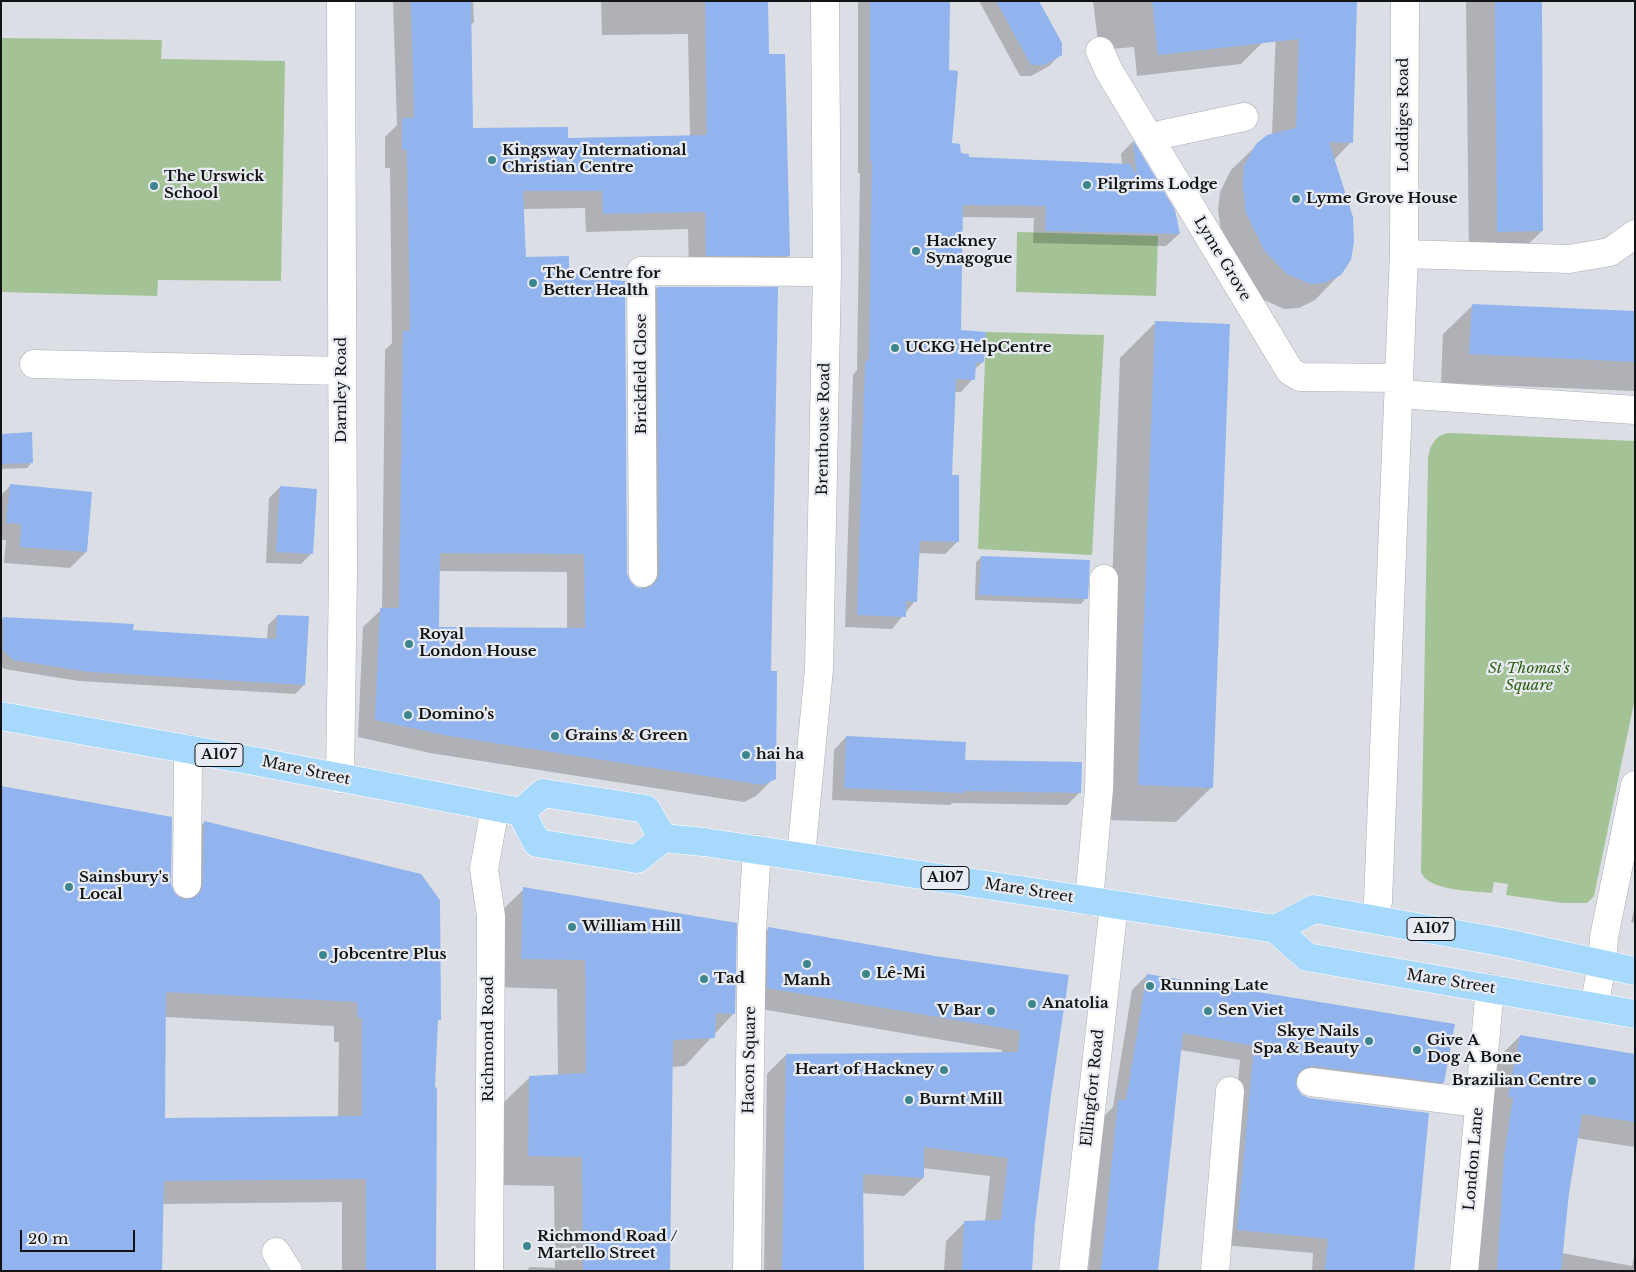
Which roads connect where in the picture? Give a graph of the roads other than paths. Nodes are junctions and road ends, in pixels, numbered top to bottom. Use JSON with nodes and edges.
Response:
{"nodes":[{"id":1,"x":342,"y":1,"type":"edge"},
{"id":2,"x":825,"y":1,"type":"edge"},
{"id":3,"x":1405,"y":1,"type":"edge"},
{"id":4,"x":1100,"y":50,"type":"dead end"},
{"id":5,"x":1244,"y":117,"type":"dead end"},
{"id":6,"x":1152,"y":142,"type":"junction"},
{"id":7,"x":1635,"y":234,"type":"edge"},
{"id":8,"x":1404,"y":254,"type":"junction"},
{"id":9,"x":827,"y":272,"type":"junction"},
{"id":10,"x":34,"y":364,"type":"dead end"},
{"id":11,"x":342,"y":370,"type":"junction"},
{"id":12,"x":1399,"y":386,"type":"junction"},
{"id":13,"x":1635,"y":410,"type":"edge"},
{"id":14,"x":643,"y":573,"type":"dead end"},
{"id":15,"x":1104,"y":580,"type":"dead end"},
{"id":16,"x":1,"y":716,"type":"edge"},
{"id":17,"x":188,"y":749,"type":"junction"},
{"id":18,"x":340,"y":779,"type":"junction"},
{"id":19,"x":1635,"y":785,"type":"edge"},
{"id":20,"x":495,"y":808,"type":"junction"},
{"id":21,"x":522,"y":812,"type":"junction"},
{"id":22,"x":664,"y":838,"type":"junction"},
{"id":23,"x":757,"y":849,"type":"junction"},
{"id":24,"x":801,"y":856,"type":"junction"},
{"id":25,"x":187,"y":884,"type":"dead end"},
{"id":26,"x":1101,"y":903,"type":"junction"},
{"id":27,"x":1375,"y":918,"type":"junction"},
{"id":28,"x":1276,"y":929,"type":"junction"},
{"id":29,"x":1602,"y":965,"type":"junction"},
{"id":30,"x":1635,"y":971,"type":"edge"},
{"id":31,"x":1490,"y":988,"type":"junction"},
{"id":32,"x":1594,"y":1007,"type":"junction"},
{"id":33,"x":1635,"y":1014,"type":"edge"},
{"id":34,"x":1311,"y":1082,"type":"dead end"},
{"id":35,"x":1230,"y":1092,"type":"dead end"},
{"id":36,"x":1478,"y":1103,"type":"junction"},
{"id":37,"x":489,"y":1271,"type":"edge"},
{"id":38,"x":746,"y":1271,"type":"edge"},
{"id":39,"x":1073,"y":1271,"type":"edge"},
{"id":40,"x":1215,"y":1271,"type":"edge"},
{"id":41,"x":1464,"y":1271,"type":"edge"}],
"edges":[{"from":1,"to":11,"type":"street","name":"Darnley Road"},
{"from":2,"to":9,"type":"street","name":"Brenthouse Road"},
{"from":3,"to":8,"type":"street","name":"Loddiges Road"},
{"from":4,"to":6,"type":"street","name":"Lyme Grove"},
{"from":5,"to":6,"type":"street"},
{"from":6,"to":12,"type":"street","name":"Lyme Grove"},
{"from":7,"to":8,"type":"street"},
{"from":8,"to":12,"type":"street","name":"Loddiges Road"},
{"from":9,"to":14,"type":"street","name":"Brickfield Close"},
{"from":9,"to":24,"type":"street","name":"Brenthouse Road"},
{"from":10,"to":11,"type":"street"},
{"from":11,"to":18,"type":"street","name":"Darnley Road"},
{"from":12,"to":13,"type":"street"},
{"from":12,"to":27,"type":"street"},
{"from":15,"to":26,"type":"street","name":"Ellingfort Road"},
{"from":16,"to":17,"type":"main road","name":"Mare Street","number":"A107"},
{"from":17,"to":18,"type":"main road","name":"Mare Street","number":"A107"},
{"from":17,"to":25,"type":"street"},
{"from":18,"to":20,"type":"main road","name":"Mare Street","number":"A107"},
{"from":19,"to":29,"type":"street"},
{"from":20,"to":21,"type":"main road","name":"Mare Street","number":"A107"},
{"from":20,"to":37,"type":"street","name":"Richmond Road"},
{"from":21,"to":22,"type":"main road"},
{"from":21,"to":22,"type":"main road"},
{"from":22,"to":23,"type":"main road","name":"Mare Street","number":"A107"},
{"from":23,"to":24,"type":"main road","name":"Mare Street","number":"A107"},
{"from":23,"to":38,"type":"street","name":"Hacon Square"},
{"from":24,"to":26,"type":"main road","name":"Mare Street","number":"A107"},
{"from":26,"to":28,"type":"main road","name":"Mare Street","number":"A107"},
{"from":26,"to":39,"type":"street","name":"Ellingfort Road"},
{"from":27,"to":28,"type":"main road","number":"A107"},
{"from":27,"to":29,"type":"main road","number":"A107"},
{"from":28,"to":31,"type":"main road","name":"Mare Street"},
{"from":29,"to":30,"type":"main road","number":"A107"},
{"from":29,"to":32,"type":"street"},
{"from":31,"to":32,"type":"main road","name":"Mare Street"},
{"from":31,"to":36,"type":"street","name":"London Lane"},
{"from":32,"to":33,"type":"main road","name":"Mare Street"},
{"from":34,"to":36,"type":"street"},
{"from":35,"to":40,"type":"street"},
{"from":36,"to":41,"type":"street","name":"London Lane"}]}
